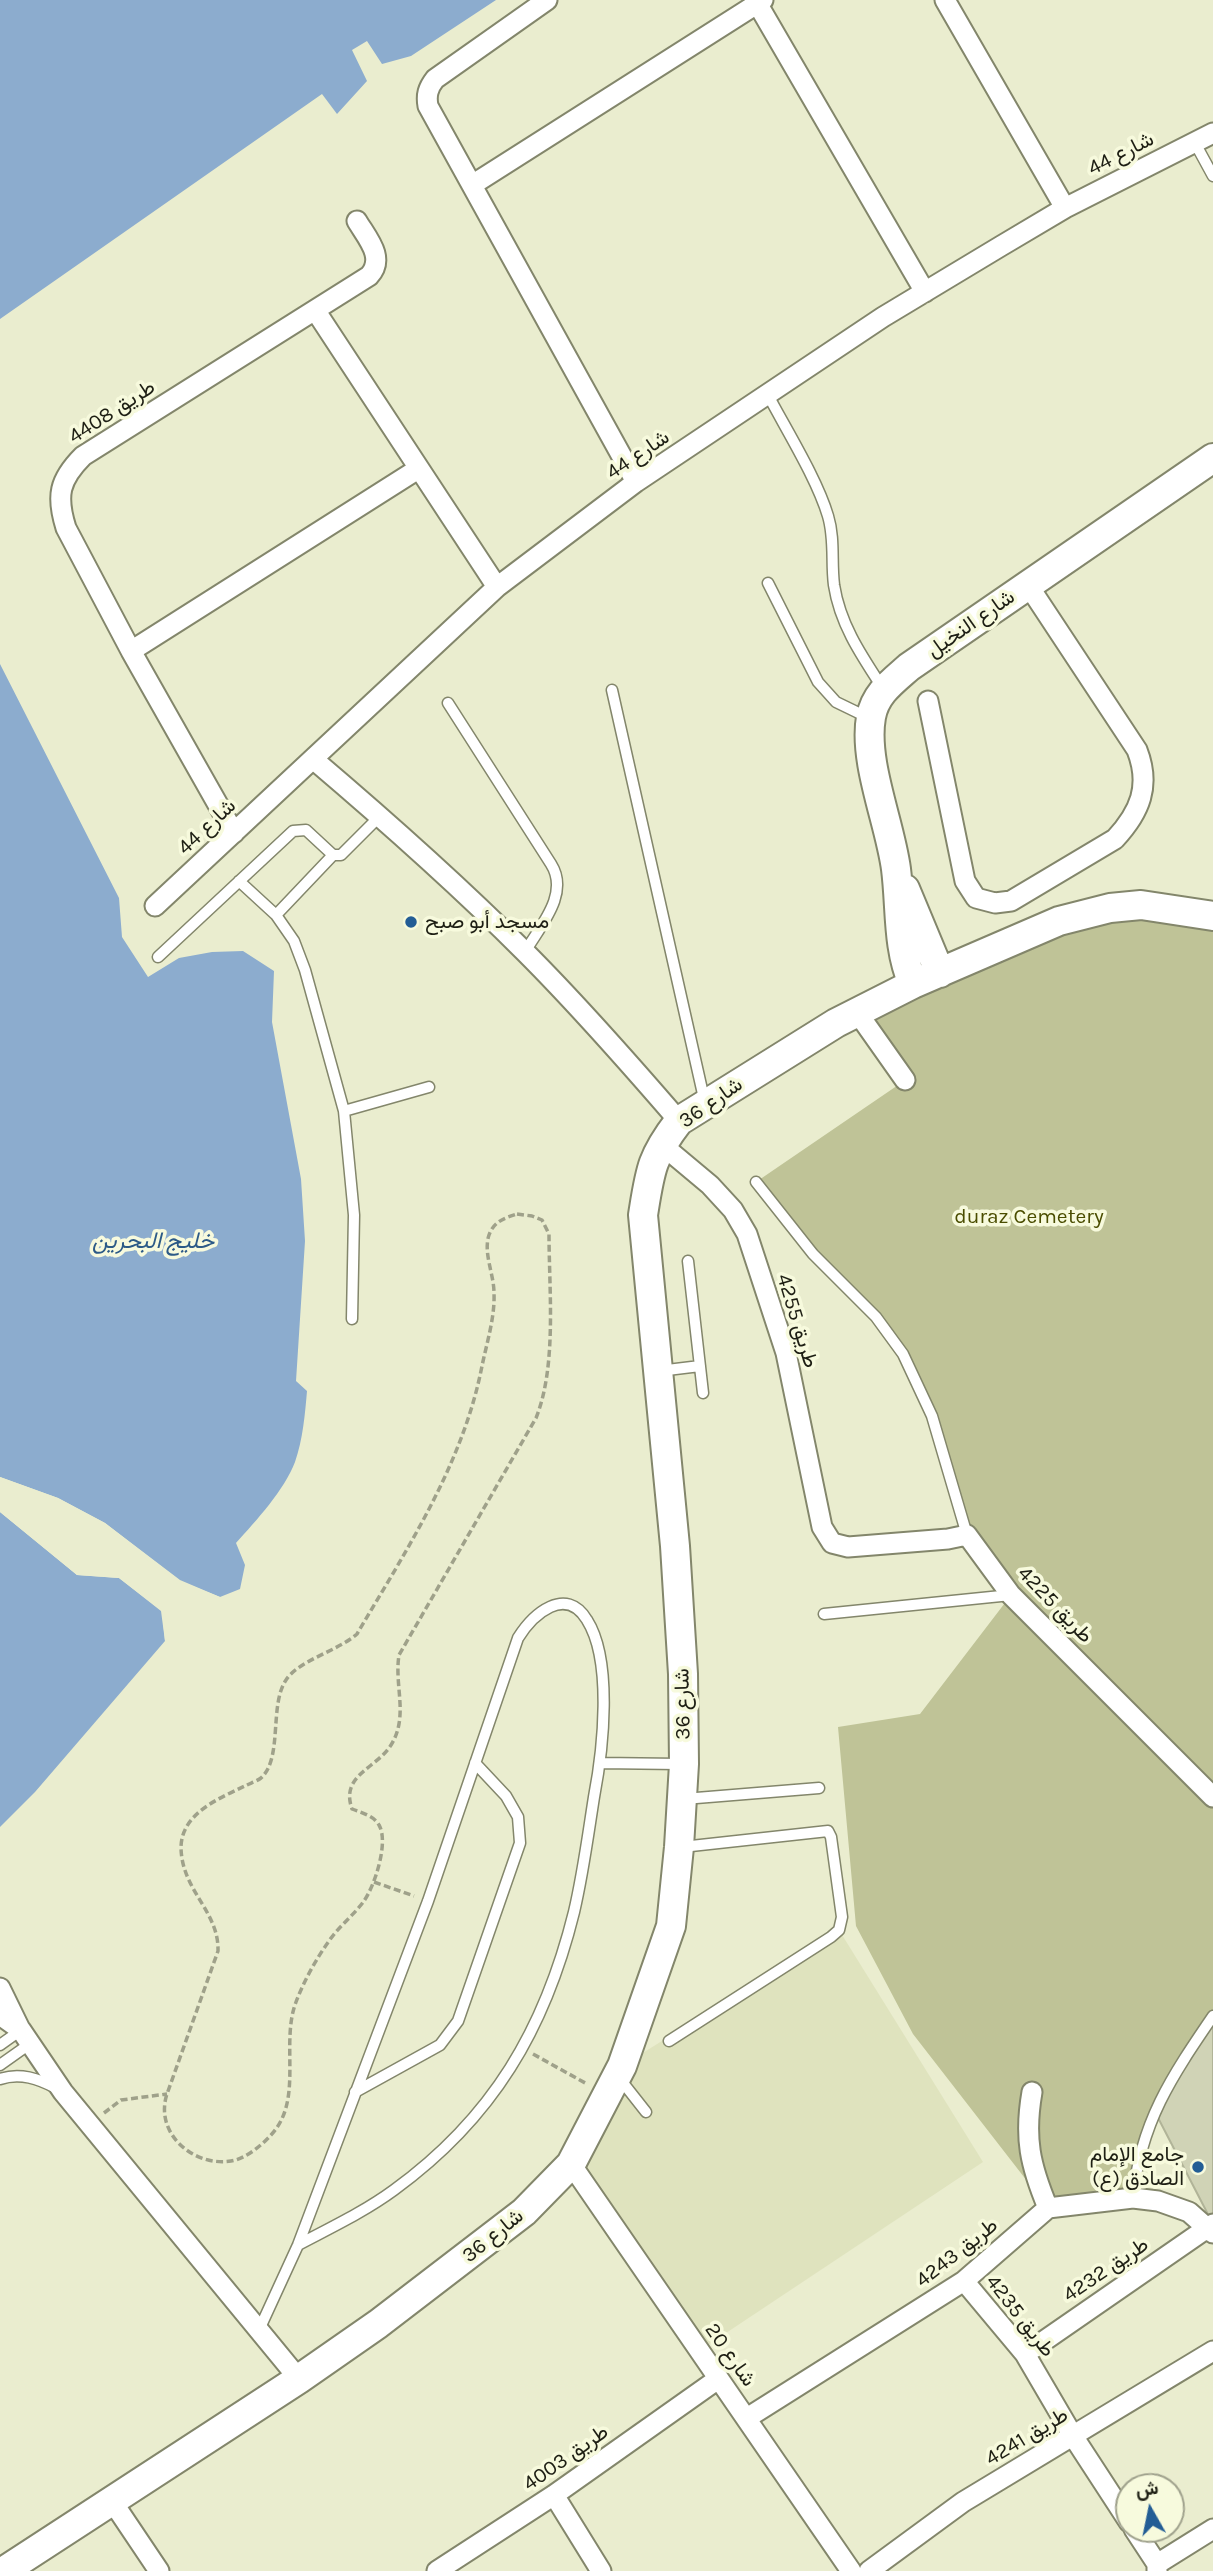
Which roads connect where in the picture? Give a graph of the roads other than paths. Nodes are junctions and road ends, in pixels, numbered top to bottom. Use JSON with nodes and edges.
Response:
{"nodes":[{"id":1,"x":547,"y":0,"type":"edge"},
{"id":2,"x":945,"y":0,"type":"edge"},
{"id":3,"x":760,"y":2,"type":"edge"},
{"id":4,"x":1213,"y":133,"type":"edge"},
{"id":5,"x":1195,"y":143,"type":"junction"},
{"id":6,"x":1213,"y":176,"type":"edge"},
{"id":7,"x":471,"y":185,"type":"junction"},
{"id":8,"x":1065,"y":208,"type":"junction"},
{"id":9,"x":357,"y":221,"type":"dead end"},
{"id":10,"x":925,"y":292,"type":"junction"},
{"id":11,"x":315,"y":310,"type":"junction"},
{"id":12,"x":768,"y":395,"type":"junction"},
{"id":13,"x":1213,"y":458,"type":"edge"},
{"id":14,"x":418,"y":469,"type":"junction"},
{"id":15,"x":636,"y":482,"type":"junction"},
{"id":16,"x":768,"y":583,"type":"dead end"},
{"id":17,"x":1028,"y":585,"type":"junction"},
{"id":18,"x":497,"y":587,"type":"junction"},
{"id":19,"x":131,"y":651,"type":"junction"},
{"id":20,"x":884,"y":690,"type":"junction"},
{"id":21,"x":612,"y":691,"type":"dead end"},
{"id":22,"x":928,"y":701,"type":"dead end"},
{"id":23,"x":448,"y":703,"type":"dead end"},
{"id":24,"x":870,"y":719,"type":"junction"},
{"id":25,"x":313,"y":759,"type":"junction"},
{"id":26,"x":380,"y":816,"type":"junction"},
{"id":27,"x":234,"y":833,"type":"junction"},
{"id":28,"x":333,"y":855,"type":"junction"},
{"id":29,"x":896,"y":867,"type":"junction"},
{"id":30,"x":239,"y":881,"type":"junction"},
{"id":31,"x":155,"y":906,"type":"dead end"},
{"id":32,"x":276,"y":915,"type":"junction"},
{"id":33,"x":1213,"y":916,"type":"edge"},
{"id":34,"x":525,"y":952,"type":"junction"},
{"id":35,"x":158,"y":957,"type":"dead end"},
{"id":36,"x":940,"y":973,"type":"junction"},
{"id":37,"x":914,"y":984,"type":"junction"},
{"id":38,"x":857,"y":1012,"type":"junction"},
{"id":39,"x":905,"y":1080,"type":"dead end"},
{"id":40,"x":429,"y":1087,"type":"dead end"},
{"id":41,"x":705,"y":1103,"type":"junction"},
{"id":42,"x":344,"y":1111,"type":"junction"},
{"id":43,"x":679,"y":1121,"type":"junction"},
{"id":44,"x":661,"y":1144,"type":"junction"},
{"id":45,"x":756,"y":1182,"type":"dead end"},
{"id":46,"x":688,"y":1261,"type":"dead end"},
{"id":47,"x":352,"y":1318,"type":"dead end"},
{"id":48,"x":700,"y":1366,"type":"junction"},
{"id":49,"x":658,"y":1371,"type":"junction"},
{"id":50,"x":703,"y":1394,"type":"dead end"},
{"id":51,"x":967,"y":1535,"type":"junction"},
{"id":52,"x":1011,"y":1595,"type":"junction"},
{"id":53,"x":824,"y":1614,"type":"dead end"},
{"id":54,"x":475,"y":1763,"type":"junction"},
{"id":55,"x":600,"y":1763,"type":"junction"},
{"id":56,"x":684,"y":1764,"type":"junction"},
{"id":57,"x":820,"y":1788,"type":"dead end"},
{"id":58,"x":1213,"y":1797,"type":"edge"},
{"id":59,"x":682,"y":1799,"type":"junction"},
{"id":60,"x":679,"y":1847,"type":"junction"},
{"id":61,"x":0,"y":1988,"type":"edge"},
{"id":62,"x":0,"y":2015,"type":"edge"},
{"id":63,"x":1213,"y":2016,"type":"edge"},
{"id":64,"x":26,"y":2037,"type":"junction"},
{"id":65,"x":669,"y":2041,"type":"dead end"},
{"id":66,"x":0,"y":2045,"type":"edge"},
{"id":67,"x":0,"y":2065,"type":"edge"},
{"id":68,"x":0,"y":2078,"type":"edge"},
{"id":69,"x":612,"y":2085,"type":"junction"},
{"id":70,"x":64,"y":2092,"type":"junction"},
{"id":71,"x":355,"y":2092,"type":"junction"},
{"id":72,"x":1032,"y":2092,"type":"dead end"},
{"id":73,"x":646,"y":2112,"type":"dead end"},
{"id":74,"x":571,"y":2164,"type":"junction"},
{"id":75,"x":1133,"y":2198,"type":"junction"},
{"id":76,"x":1048,"y":2208,"type":"junction"},
{"id":77,"x":1212,"y":2228,"type":"edge"},
{"id":78,"x":298,"y":2245,"type":"junction"},
{"id":79,"x":964,"y":2281,"type":"junction"},
{"id":80,"x":258,"y":2330,"type":"junction"},
{"id":81,"x":1213,"y":2351,"type":"edge"},
{"id":82,"x":1024,"y":2354,"type":"junction"},
{"id":83,"x":299,"y":2379,"type":"junction"},
{"id":84,"x":718,"y":2379,"type":"junction"},
{"id":85,"x":747,"y":2418,"type":"junction"},
{"id":86,"x":1073,"y":2436,"type":"junction"},
{"id":87,"x":554,"y":2495,"type":"junction"},
{"id":88,"x":1115,"y":2500,"type":"edge"},
{"id":89,"x":112,"y":2501,"type":"junction"},
{"id":90,"x":1213,"y":2529,"type":"edge"},
{"id":91,"x":1142,"y":2543,"type":"edge"},
{"id":92,"x":1157,"y":2567,"type":"edge"},
{"id":93,"x":4,"y":2571,"type":"edge"},
{"id":94,"x":159,"y":2571,"type":"edge"},
{"id":95,"x":437,"y":2571,"type":"edge"},
{"id":96,"x":601,"y":2571,"type":"edge"},
{"id":97,"x":851,"y":2571,"type":"edge"},
{"id":98,"x":869,"y":2571,"type":"edge"}],
"edges":[{"from":1,"to":7,"type":"street"},
{"from":2,"to":8,"type":"street"},
{"from":3,"to":7,"type":"street"},
{"from":3,"to":10,"type":"street"},
{"from":4,"to":5,"type":"street","name":"شارع 44"},
{"from":5,"to":6,"type":"lane"},
{"from":5,"to":8,"type":"street","name":"شارع 44"},
{"from":7,"to":15,"type":"street"},
{"from":8,"to":10,"type":"street","name":"شارع 44"},
{"from":9,"to":11,"type":"street","name":"طريق 4408"},
{"from":10,"to":12,"type":"street","name":"شارع 44"},
{"from":11,"to":14,"type":"street"},
{"from":11,"to":19,"type":"street","name":"طريق 4408"},
{"from":12,"to":15,"type":"street","name":"شارع 44"},
{"from":12,"to":20,"type":"lane"},
{"from":13,"to":17,"type":"street","name":"شارع النخيل"},
{"from":14,"to":18,"type":"street"},
{"from":14,"to":19,"type":"street"},
{"from":15,"to":18,"type":"street","name":"شارع 44"},
{"from":16,"to":24,"type":"lane"},
{"from":17,"to":20,"type":"street","name":"شارع النخيل"},
{"from":17,"to":22,"type":"street"},
{"from":18,"to":25,"type":"street","name":"شارع 44"},
{"from":19,"to":27,"type":"street","name":"طريق 4408"},
{"from":20,"to":24,"type":"street","name":"شارع النخيل"},
{"from":21,"to":41,"type":"lane"},
{"from":23,"to":34,"type":"lane"},
{"from":24,"to":29,"type":"street"},
{"from":25,"to":26,"type":"street"},
{"from":25,"to":27,"type":"street","name":"شارع 44"},
{"from":26,"to":28,"type":"lane"},
{"from":26,"to":34,"type":"street"},
{"from":27,"to":31,"type":"street","name":"شارع 44"},
{"from":28,"to":30,"type":"lane"},
{"from":28,"to":32,"type":"lane"},
{"from":29,"to":36,"type":"street"},
{"from":29,"to":37,"type":"street"},
{"from":30,"to":32,"type":"lane"},
{"from":30,"to":35,"type":"lane"},
{"from":32,"to":42,"type":"lane"},
{"from":33,"to":36,"type":"street","name":"شارع 36"},
{"from":34,"to":43,"type":"street"},
{"from":36,"to":37,"type":"street","name":"شارع 36"},
{"from":37,"to":38,"type":"street","name":"شارع 36"},
{"from":38,"to":39,"type":"street"},
{"from":38,"to":41,"type":"street","name":"شارع 36"},
{"from":40,"to":42,"type":"lane"},
{"from":41,"to":43,"type":"street","name":"شارع 36"},
{"from":42,"to":47,"type":"lane"},
{"from":43,"to":44,"type":"street","name":"شارع 36"},
{"from":44,"to":49,"type":"street","name":"شارع 36"},
{"from":44,"to":51,"type":"street","name":"طريق 4255"},
{"from":45,"to":51,"type":"lane"},
{"from":46,"to":48,"type":"lane"},
{"from":48,"to":49,"type":"lane"},
{"from":48,"to":50,"type":"lane"},
{"from":49,"to":56,"type":"street","name":"شارع 36"},
{"from":51,"to":52,"type":"street","name":"طريق 4225"},
{"from":52,"to":53,"type":"lane"},
{"from":52,"to":58,"type":"street","name":"طريق 4225"},
{"from":54,"to":55,"type":"lane"},
{"from":54,"to":71,"type":"lane"},
{"from":54,"to":71,"type":"lane"},
{"from":55,"to":56,"type":"lane"},
{"from":55,"to":78,"type":"lane"},
{"from":56,"to":59,"type":"street","name":"شارع 36"},
{"from":57,"to":59,"type":"lane"},
{"from":59,"to":60,"type":"street","name":"شارع 36"},
{"from":60,"to":65,"type":"lane"},
{"from":60,"to":69,"type":"street","name":"شارع 36"},
{"from":61,"to":64,"type":"street"},
{"from":62,"to":64,"type":"street"},
{"from":63,"to":75,"type":"lane"},
{"from":64,"to":66,"type":"lane"},
{"from":64,"to":67,"type":"lane"},
{"from":64,"to":70,"type":"street"},
{"from":68,"to":70,"type":"lane"},
{"from":69,"to":73,"type":"lane"},
{"from":69,"to":74,"type":"street","name":"شارع 36"},
{"from":70,"to":80,"type":"street"},
{"from":71,"to":78,"type":"lane"},
{"from":72,"to":76,"type":"street"},
{"from":74,"to":83,"type":"street","name":"شارع 36"},
{"from":74,"to":84,"type":"street","name":"شارع 20"},
{"from":75,"to":76,"type":"street"},
{"from":75,"to":77,"type":"street"},
{"from":76,"to":79,"type":"street","name":"طريق 4243"},
{"from":77,"to":82,"type":"street","name":"طريق 4232"},
{"from":78,"to":80,"type":"lane"},
{"from":79,"to":82,"type":"street","name":"طريق 4235"},
{"from":79,"to":85,"type":"street","name":"طريق 4243"},
{"from":80,"to":83,"type":"street"},
{"from":81,"to":86,"type":"street","name":"طريق 4241"},
{"from":82,"to":86,"type":"street","name":"طريق 4235"},
{"from":83,"to":89,"type":"street","name":"شارع 36"},
{"from":84,"to":85,"type":"street","name":"شارع 20"},
{"from":84,"to":87,"type":"street","name":"طريق 4003"},
{"from":85,"to":97,"type":"street","name":"شارع 20"},
{"from":86,"to":88,"type":"street","name":"طريق 4235"},
{"from":86,"to":98,"type":"street","name":"طريق 4241"},
{"from":87,"to":95,"type":"street","name":"طريق 4003"},
{"from":87,"to":96,"type":"street"},
{"from":89,"to":93,"type":"street","name":"شارع 36"},
{"from":89,"to":94,"type":"street"},
{"from":90,"to":92,"type":"street"},
{"from":91,"to":92,"type":"street"}]}
